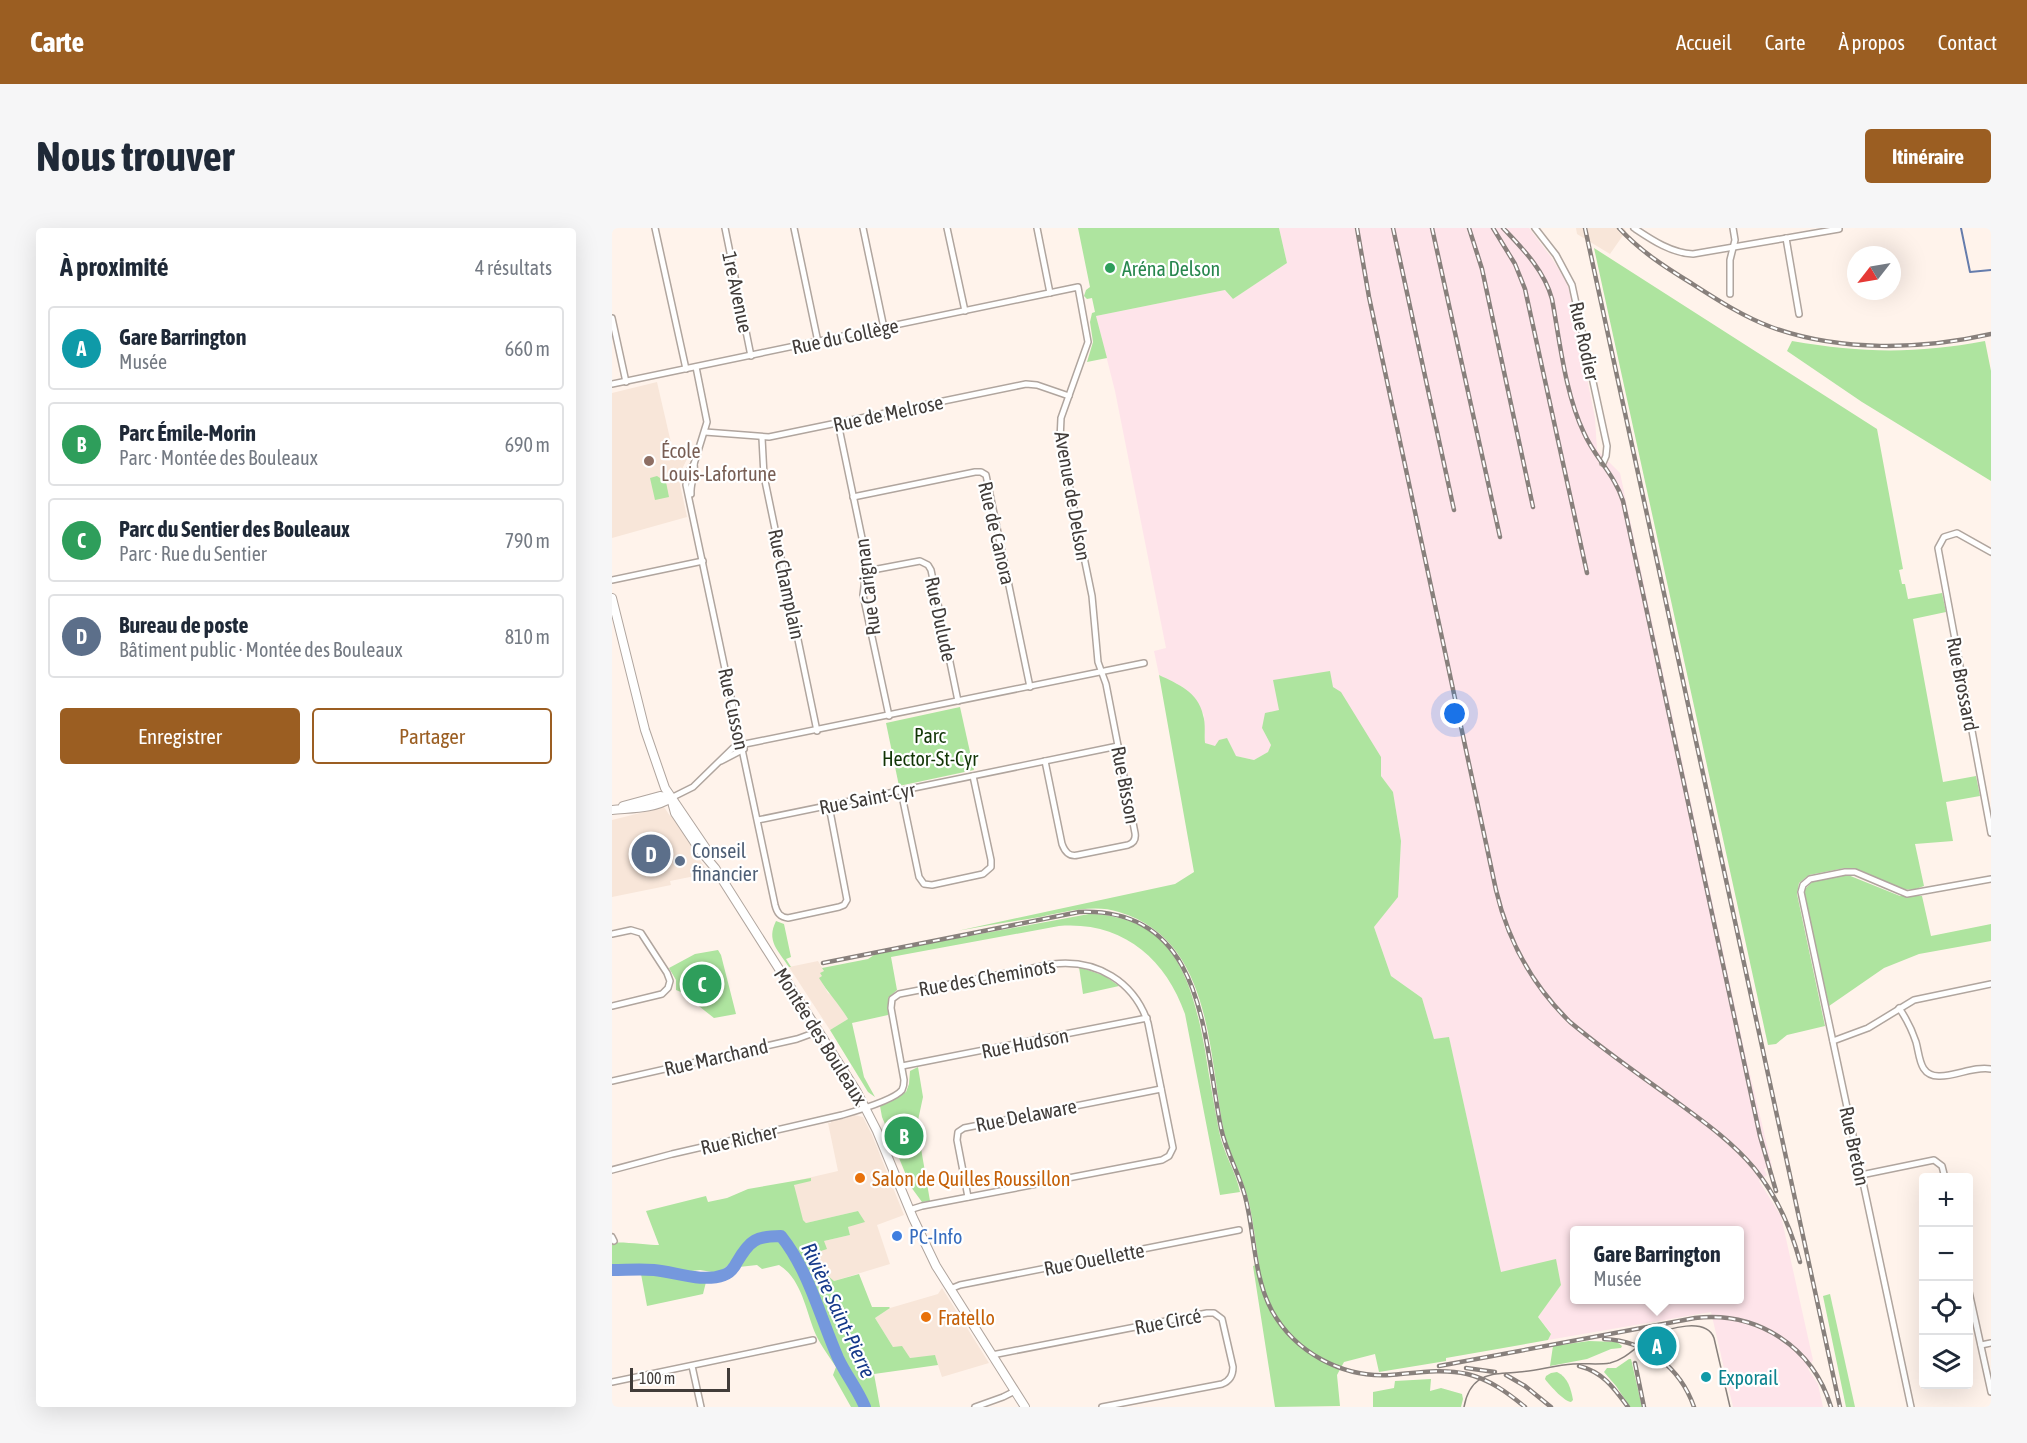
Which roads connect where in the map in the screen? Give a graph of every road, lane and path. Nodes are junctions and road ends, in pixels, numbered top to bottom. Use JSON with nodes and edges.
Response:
{"nodes":[{"id":1,"x":656,"y":228,"type":"edge"},
{"id":2,"x":724,"y":228,"type":"edge"},
{"id":3,"x":794,"y":228,"type":"edge"},
{"id":4,"x":863,"y":228,"type":"edge"},
{"id":5,"x":947,"y":228,"type":"edge"},
{"id":6,"x":1037,"y":228,"type":"edge"},
{"id":7,"x":1534,"y":228,"type":"edge"},
{"id":8,"x":1634,"y":228,"type":"edge"},
{"id":9,"x":1733,"y":228,"type":"edge"},
{"id":10,"x":1839,"y":229,"type":"edge"},
{"id":11,"x":1786,"y":238,"type":"junction"},
{"id":12,"x":1734,"y":247,"type":"junction"},
{"id":13,"x":1078,"y":287,"type":"joint"},
{"id":14,"x":1050,"y":293,"type":"junction"},
{"id":15,"x":1731,"y":294,"type":"dead end"},
{"id":16,"x":965,"y":311,"type":"junction"},
{"id":17,"x":1798,"y":314,"type":"dead end"},
{"id":18,"x":612,"y":318,"type":"edge"},
{"id":19,"x":884,"y":328,"type":"junction"},
{"id":20,"x":818,"y":342,"type":"junction"},
{"id":21,"x":751,"y":356,"type":"junction"},
{"id":22,"x":696,"y":367,"type":"junction"},
{"id":23,"x":686,"y":369,"type":"junction"},
{"id":24,"x":626,"y":382,"type":"junction"},
{"id":25,"x":612,"y":384,"type":"edge"},
{"id":26,"x":1069,"y":396,"type":"junction"},
{"id":27,"x":838,"y":423,"type":"junction"},
{"id":28,"x":705,"y":432,"type":"junction"},
{"id":29,"x":762,"y":438,"type":"junction"},
{"id":30,"x":1603,"y":463,"type":"dead end"},
{"id":31,"x":853,"y":497,"type":"junction"},
{"id":32,"x":1991,"y":552,"type":"edge"},
{"id":33,"x":703,"y":561,"type":"junction"},
{"id":34,"x":867,"y":571,"type":"junction"},
{"id":35,"x":612,"y":580,"type":"edge"},
{"id":36,"x":612,"y":597,"type":"edge"},
{"id":37,"x":615,"y":628,"type":"edge"},
{"id":38,"x":1144,"y":663,"type":"dead end"},
{"id":39,"x":1101,"y":672,"type":"junction"},
{"id":40,"x":1030,"y":687,"type":"junction"},
{"id":41,"x":958,"y":701,"type":"junction"},
{"id":42,"x":889,"y":716,"type":"junction"},
{"id":43,"x":817,"y":730,"type":"junction"},
{"id":44,"x":1118,"y":746,"type":"junction"},
{"id":45,"x":742,"y":747,"type":"junction"},
{"id":46,"x":1045,"y":761,"type":"junction"},
{"id":47,"x":974,"y":776,"type":"junction"},
{"id":48,"x":1991,"y":783,"type":"edge"},
{"id":49,"x":1982,"y":785,"type":"junction"},
{"id":50,"x":901,"y":791,"type":"junction"},
{"id":51,"x":670,"y":798,"type":"junction"},
{"id":52,"x":829,"y":806,"type":"junction"},
{"id":53,"x":613,"y":810,"type":"edge"},
{"id":54,"x":758,"y":820,"type":"junction"},
{"id":55,"x":1991,"y":833,"type":"edge"},
{"id":56,"x":1991,"y":879,"type":"edge"},
{"id":57,"x":612,"y":934,"type":"edge"},
{"id":58,"x":1991,"y":984,"type":"edge"},
{"id":59,"x":612,"y":1006,"type":"edge"},
{"id":60,"x":1899,"y":1008,"type":"junction"},
{"id":61,"x":1147,"y":1018,"type":"junction"},
{"id":62,"x":819,"y":1031,"type":"junction"},
{"id":63,"x":1833,"y":1041,"type":"junction"},
{"id":64,"x":902,"y":1066,"type":"junction"},
{"id":65,"x":1991,"y":1068,"type":"edge"},
{"id":66,"x":612,"y":1081,"type":"edge"},
{"id":67,"x":1161,"y":1089,"type":"junction"},
{"id":68,"x":866,"y":1108,"type":"junction"},
{"id":69,"x":612,"y":1170,"type":"edge"},
{"id":70,"x":1944,"y":1173,"type":"edge"},
{"id":71,"x":1861,"y":1175,"type":"junction"},
{"id":72,"x":968,"y":1197,"type":"junction"},
{"id":73,"x":909,"y":1210,"type":"junction"},
{"id":74,"x":1239,"y":1230,"type":"dead end"},
{"id":75,"x":950,"y":1289,"type":"junction"},
{"id":76,"x":1973,"y":1309,"type":"edge"},
{"id":77,"x":813,"y":1340,"type":"dead end"},
{"id":78,"x":1991,"y":1343,"type":"edge"},
{"id":79,"x":1981,"y":1345,"type":"junction"},
{"id":80,"x":992,"y":1355,"type":"junction"},
{"id":81,"x":692,"y":1366,"type":"junction"},
{"id":82,"x":612,"y":1382,"type":"edge"},
{"id":83,"x":1015,"y":1391,"type":"junction"},
{"id":84,"x":1991,"y":1392,"type":"edge"},
{"id":85,"x":701,"y":1407,"type":"edge"},
{"id":86,"x":975,"y":1407,"type":"edge"},
{"id":87,"x":1025,"y":1407,"type":"edge"},
{"id":88,"x":1101,"y":1407,"type":"edge"},
{"id":89,"x":1911,"y":1407,"type":"edge"}],
"edges":[{"from":1,"to":23,"type":"street"},
{"from":2,"to":21,"type":"street","name":"1re Avenue"},
{"from":3,"to":20,"type":"street"},
{"from":4,"to":19,"type":"street"},
{"from":5,"to":16,"type":"street"},
{"from":6,"to":14,"type":"street"},
{"from":7,"to":30,"type":"street","name":"Rue Rodier"},
{"from":8,"to":12,"type":"street"},
{"from":9,"to":12,"type":"street"},
{"from":10,"to":11,"type":"street"},
{"from":11,"to":12,"type":"street"},
{"from":11,"to":17,"type":"street"},
{"from":12,"to":15,"type":"street"},
{"from":13,"to":14,"type":"street","name":"Rue du Collège"},
{"from":13,"to":26,"type":"street","name":"Avenue de Delson"},
{"from":14,"to":16,"type":"street","name":"Rue du Collège"},
{"from":16,"to":19,"type":"street","name":"Rue du Collège"},
{"from":18,"to":24,"type":"street"},
{"from":19,"to":20,"type":"street","name":"Rue du Collège"},
{"from":20,"to":21,"type":"street","name":"Rue du Collège"},
{"from":21,"to":22,"type":"street","name":"Rue du Collège"},
{"from":22,"to":23,"type":"street","name":"Rue du Collège"},
{"from":22,"to":28,"type":"street","name":"Rue Cusson"},
{"from":23,"to":24,"type":"street","name":"Rue du Collège"},
{"from":24,"to":25,"type":"street","name":"Rue du Collège"},
{"from":26,"to":27,"type":"street","name":"Rue de Melrose"},
{"from":26,"to":39,"type":"street","name":"Avenue de Delson"},
{"from":27,"to":29,"type":"street","name":"Rue de Melrose"},
{"from":27,"to":31,"type":"street","name":"Rue Carignan"},
{"from":28,"to":29,"type":"street","name":"Rue de Melrose"},
{"from":28,"to":33,"type":"street","name":"Rue Cusson"},
{"from":29,"to":43,"type":"street","name":"Rue Champlain"},
{"from":31,"to":34,"type":"street","name":"Rue Carignan"},
{"from":31,"to":40,"type":"street","name":"Rue de Canora"},
{"from":32,"to":49,"type":"street","name":"Rue Brossard"},
{"from":33,"to":35,"type":"street"},
{"from":33,"to":45,"type":"street","name":"Rue Cusson"},
{"from":34,"to":41,"type":"street","name":"Rue Dulude"},
{"from":34,"to":42,"type":"street","name":"Rue Carignan"},
{"from":36,"to":37,"type":"street","name":"Montée des Bouleaux"},
{"from":37,"to":51,"type":"street","name":"Montée des Bouleaux"},
{"from":38,"to":39,"type":"street"},
{"from":39,"to":40,"type":"street"},
{"from":39,"to":44,"type":"street","name":"Rue Bisson"},
{"from":40,"to":41,"type":"street"},
{"from":41,"to":42,"type":"street"},
{"from":42,"to":43,"type":"street"},
{"from":43,"to":45,"type":"street"},
{"from":44,"to":46,"type":"street","name":"Rue Saint-Cyr"},
{"from":44,"to":46,"type":"street","name":"Rue Bisson"},
{"from":45,"to":51,"type":"street"},
{"from":45,"to":54,"type":"street","name":"Rue Cusson"},
{"from":46,"to":47,"type":"street","name":"Rue Saint-Cyr"},
{"from":47,"to":50,"type":"street","name":"Rue Saint-Cyr"},
{"from":47,"to":50,"type":"street"},
{"from":48,"to":49,"type":"street"},
{"from":49,"to":55,"type":"street","name":"Rue Brossard"},
{"from":50,"to":52,"type":"street","name":"Rue Saint-Cyr"},
{"from":51,"to":53,"type":"street"},
{"from":51,"to":62,"type":"street","name":"Montée des Bouleaux"},
{"from":52,"to":54,"type":"street","name":"Rue Saint-Cyr"},
{"from":52,"to":54,"type":"street","name":"Rue Cusson"},
{"from":56,"to":63,"type":"street","name":"Rue Breton"},
{"from":57,"to":59,"type":"street"},
{"from":58,"to":60,"type":"street"},
{"from":60,"to":63,"type":"street"},
{"from":60,"to":65,"type":"street"},
{"from":61,"to":64,"type":"street","name":"Rue Hudson"},
{"from":61,"to":64,"type":"street","name":"Rue des Cheminots"},
{"from":61,"to":67,"type":"street","name":"Rue des Cheminots"},
{"from":62,"to":66,"type":"street","name":"Rue Marchand"},
{"from":62,"to":68,"type":"street","name":"Montée des Bouleaux"},
{"from":63,"to":71,"type":"street","name":"Rue Breton"},
{"from":64,"to":68,"type":"street","name":"Rue des Cheminots"},
{"from":67,"to":72,"type":"street","name":"Rue Delaware"},
{"from":67,"to":72,"type":"street","name":"Rue des Cheminots"},
{"from":68,"to":69,"type":"street","name":"Rue Richer"},
{"from":68,"to":73,"type":"street","name":"Montée des Bouleaux"},
{"from":70,"to":71,"type":"street"},
{"from":71,"to":89,"type":"street","name":"Rue Breton"},
{"from":72,"to":73,"type":"street","name":"Rue des Cheminots"},
{"from":73,"to":75,"type":"street","name":"Montée des Bouleaux"},
{"from":74,"to":75,"type":"street","name":"Rue Ouellette"},
{"from":75,"to":80,"type":"street","name":"Montée des Bouleaux"},
{"from":76,"to":79,"type":"street"},
{"from":77,"to":81,"type":"street"},
{"from":78,"to":79,"type":"street"},
{"from":79,"to":84,"type":"street"},
{"from":80,"to":83,"type":"street","name":"Montée des Bouleaux"},
{"from":80,"to":88,"type":"street","name":"Rue Circé"},
{"from":81,"to":82,"type":"street"},
{"from":81,"to":85,"type":"street"},
{"from":83,"to":86,"type":"street"},
{"from":83,"to":87,"type":"street","name":"Montée des Bouleaux"}]}
